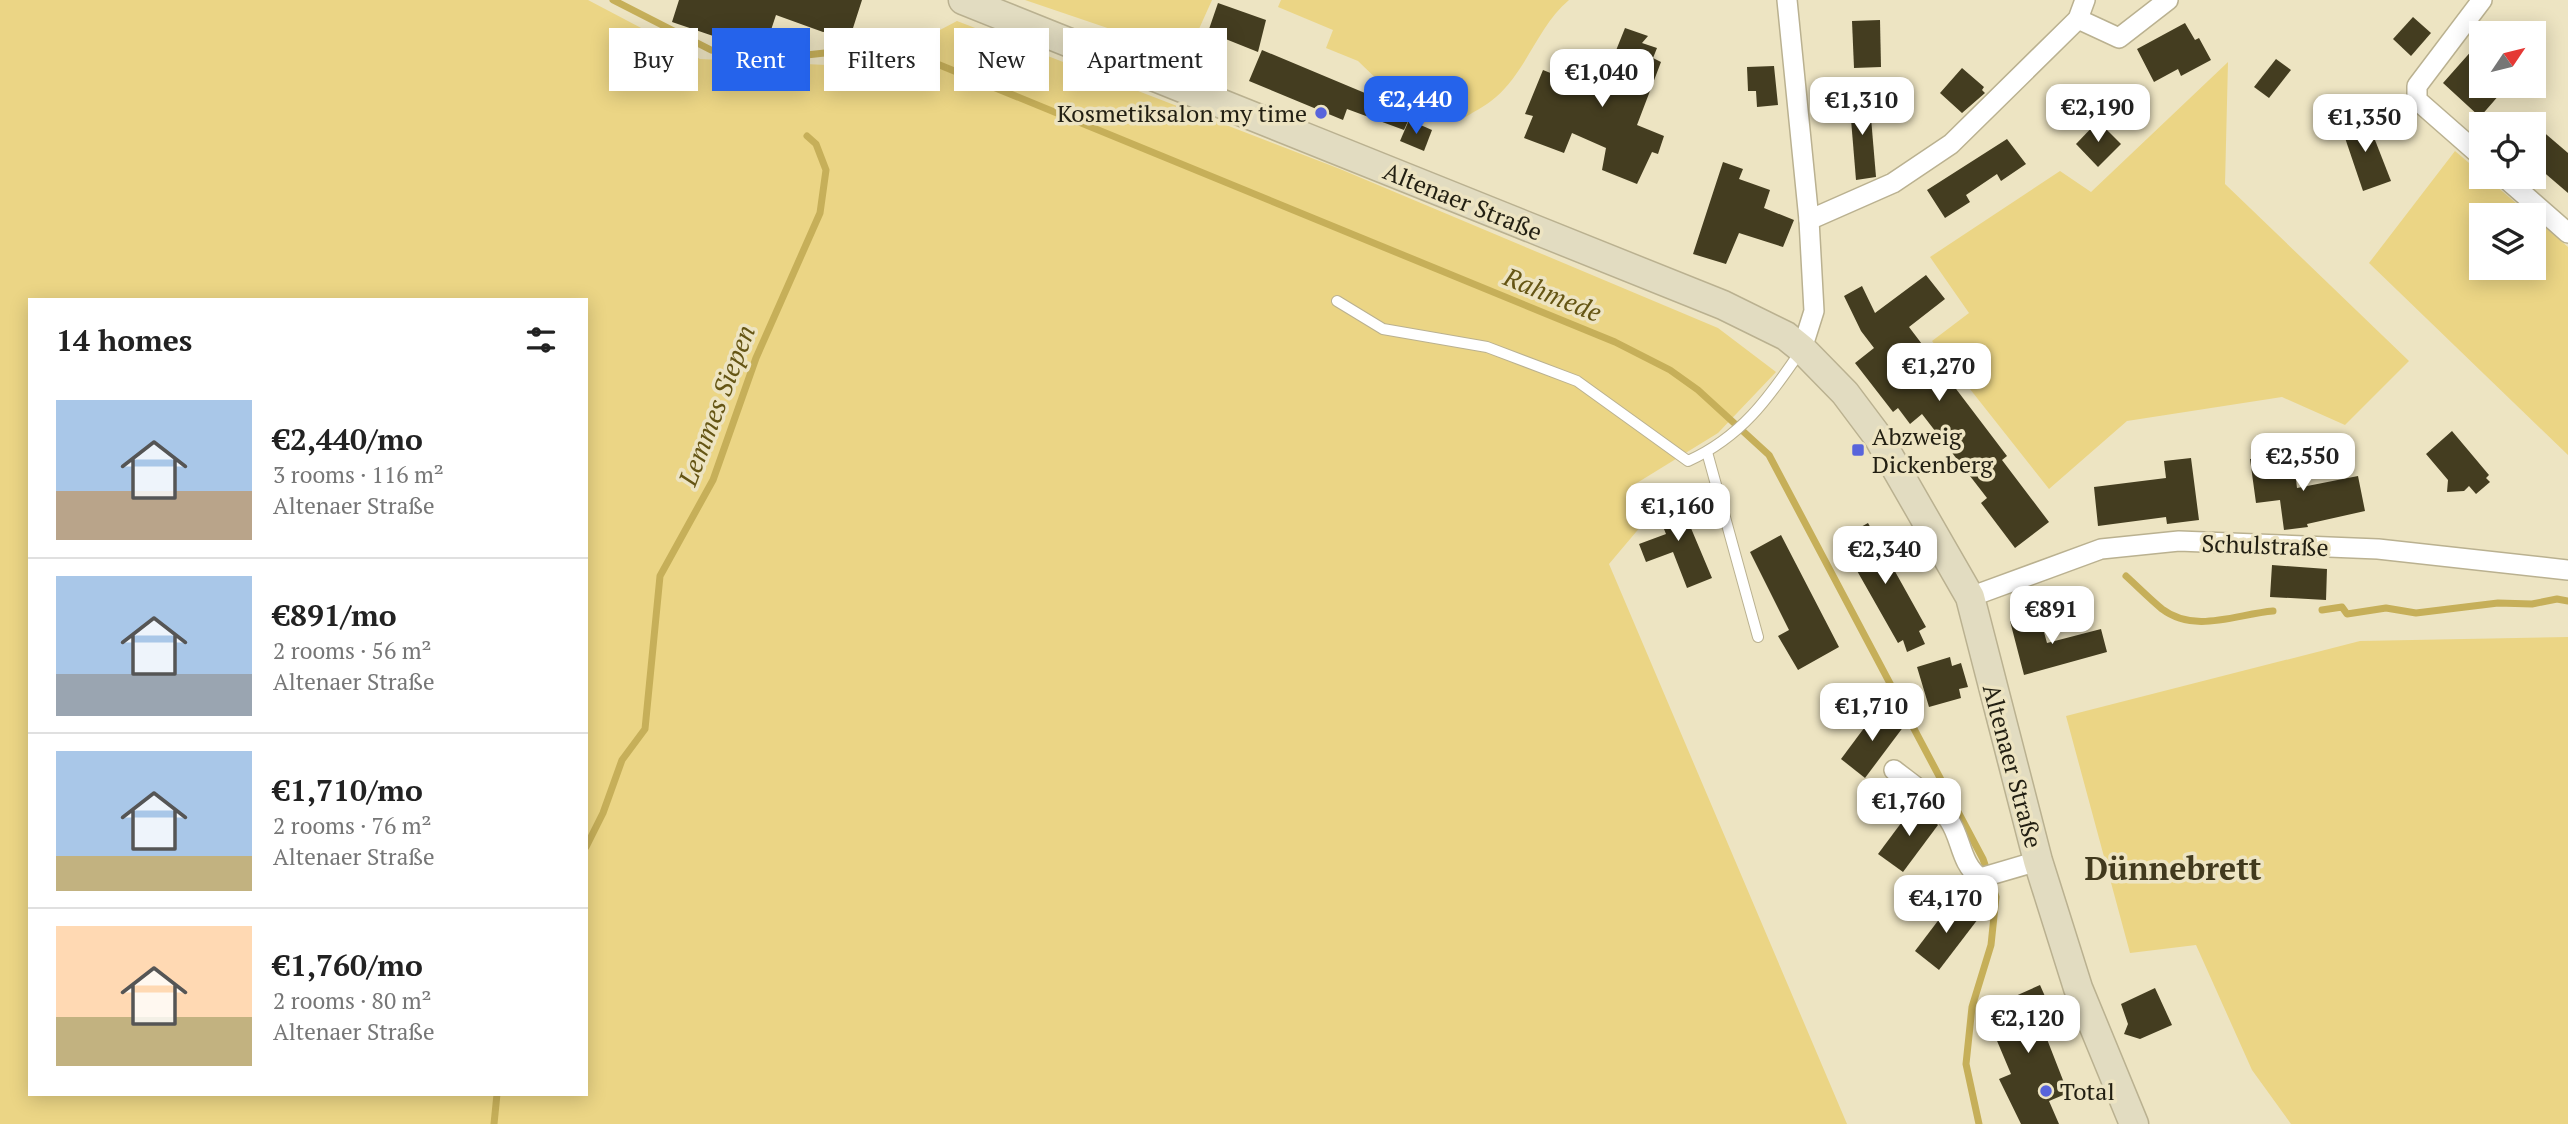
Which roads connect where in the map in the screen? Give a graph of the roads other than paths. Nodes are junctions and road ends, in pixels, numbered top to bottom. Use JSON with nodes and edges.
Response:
{"nodes":[{"id":1,"x":963,"y":0,"type":"edge"},
{"id":2,"x":1787,"y":0,"type":"edge"},
{"id":3,"x":2085,"y":0,"type":"edge"},
{"id":4,"x":2168,"y":0,"type":"edge"},
{"id":5,"x":2482,"y":0,"type":"edge"},
{"id":6,"x":2078,"y":19,"type":"junction"},
{"id":7,"x":2469,"y":146,"type":"edge"},
{"id":8,"x":2518,"y":189,"type":"edge"},
{"id":9,"x":1809,"y":220,"type":"junction"},
{"id":10,"x":2568,"y":233,"type":"edge"},
{"id":11,"x":1337,"y":301,"type":"dead end"},
{"id":12,"x":1802,"y":349,"type":"junction"},
{"id":13,"x":1707,"y":452,"type":"junction"},
{"id":14,"x":2568,"y":570,"type":"edge"},
{"id":15,"x":1969,"y":597,"type":"junction"},
{"id":16,"x":1758,"y":637,"type":"dead end"},
{"id":17,"x":1894,"y":770,"type":"dead end"},
{"id":18,"x":2038,"y":861,"type":"junction"},
{"id":19,"x":2134,"y":1124,"type":"edge"}],
"edges":[{"from":1,"to":12,"type":"main road","name":"Altenaer Straße"},
{"from":2,"to":9,"type":"street"},
{"from":3,"to":6,"type":"street"},
{"from":4,"to":6,"type":"street"},
{"from":5,"to":7,"type":"street"},
{"from":6,"to":9,"type":"street"},
{"from":8,"to":10,"type":"street"},
{"from":9,"to":12,"type":"street"},
{"from":11,"to":13,"type":"lane"},
{"from":12,"to":13,"type":"lane"},
{"from":12,"to":15,"type":"main road","name":"Altenaer Straße"},
{"from":13,"to":16,"type":"lane"},
{"from":14,"to":15,"type":"street","name":"Schulstraße"},
{"from":15,"to":18,"type":"main road","name":"Altenaer Straße"},
{"from":17,"to":18,"type":"street","name":"Altenaer Straße"},
{"from":18,"to":19,"type":"main road","name":"Altenaer Straße"}]}
